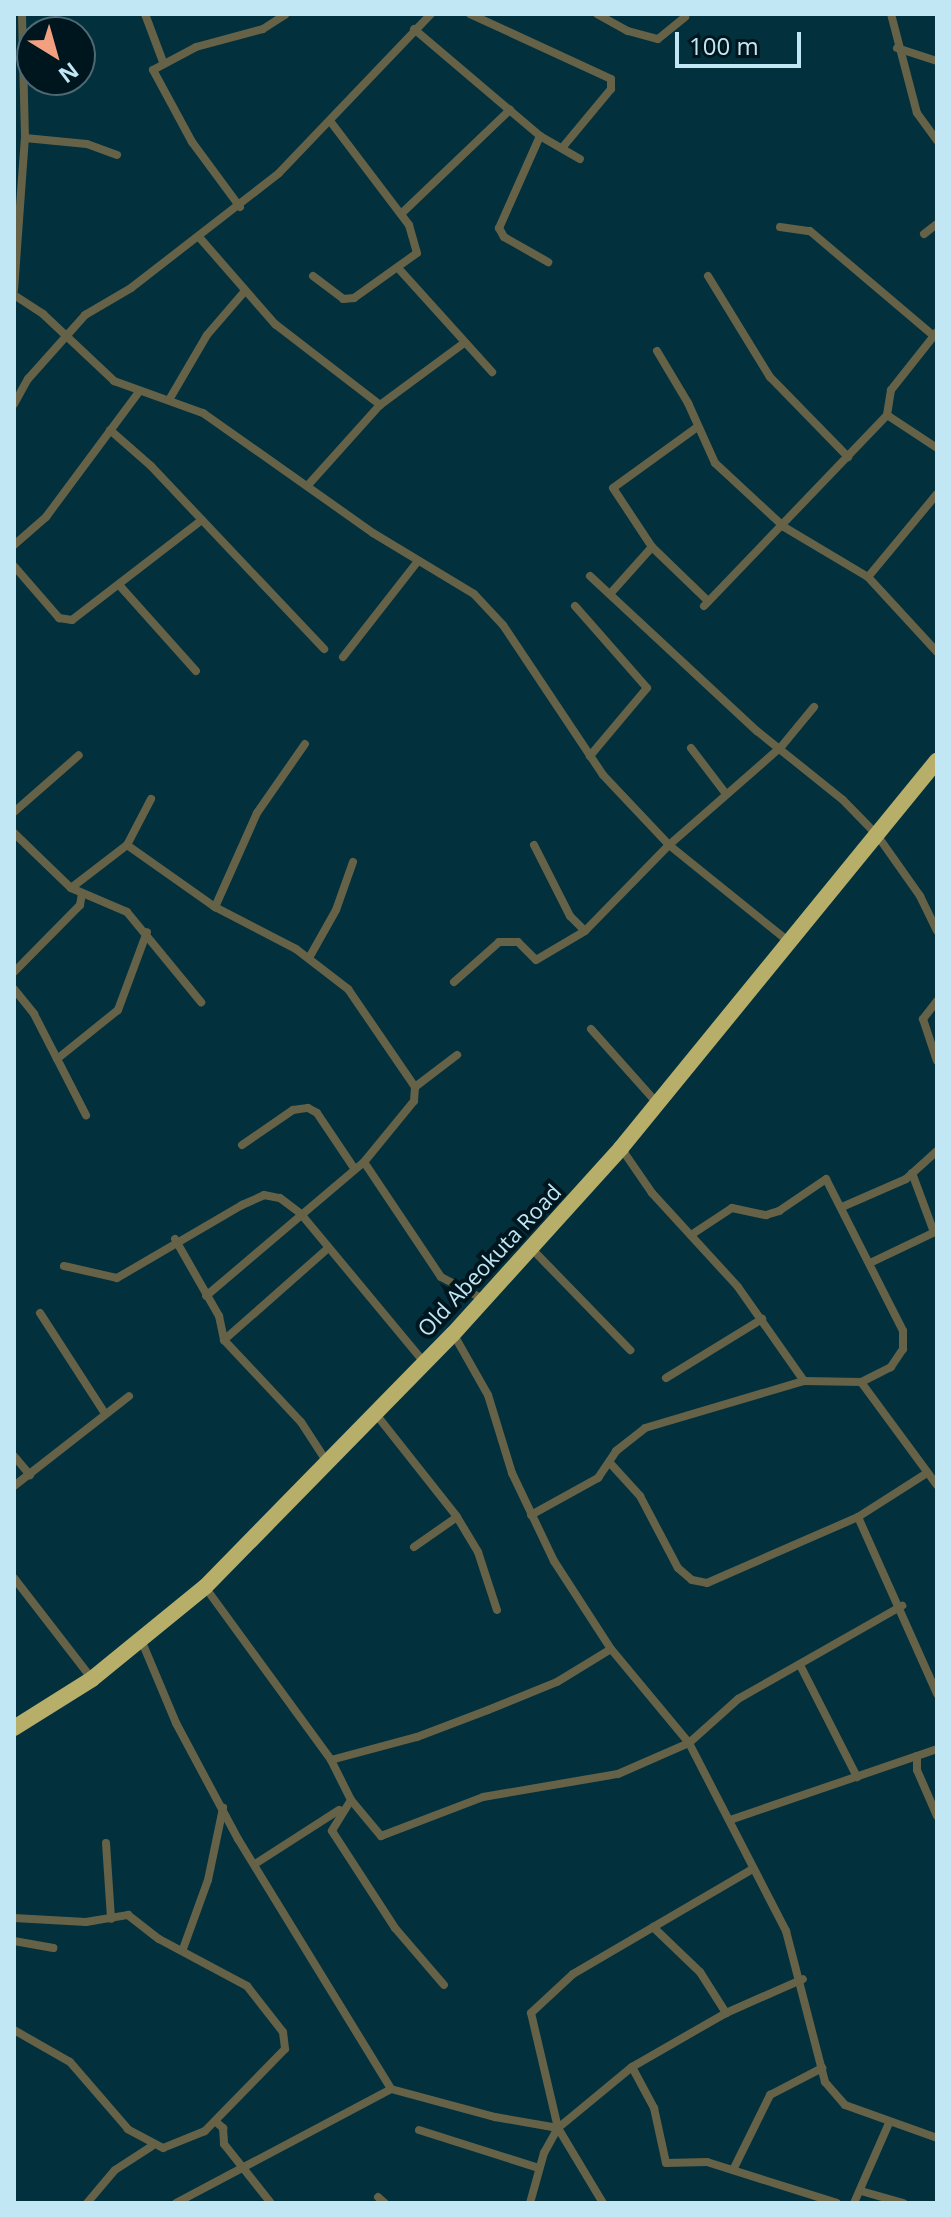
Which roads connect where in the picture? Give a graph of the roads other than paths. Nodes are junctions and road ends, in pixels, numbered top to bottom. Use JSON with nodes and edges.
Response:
{"nodes":[{"id":1,"x":22,"y":14,"type":"edge"},
{"id":2,"x":145,"y":14,"type":"edge"},
{"id":3,"x":286,"y":14,"type":"edge"},
{"id":4,"x":414,"y":14,"type":"edge"},
{"id":5,"x":431,"y":14,"type":"edge"},
{"id":6,"x":470,"y":14,"type":"edge"},
{"id":7,"x":597,"y":14,"type":"edge"},
{"id":8,"x":891,"y":14,"type":"edge"},
{"id":9,"x":685,"y":17,"type":"dead end"},
{"id":10,"x":421,"y":22,"type":"junction"},
{"id":11,"x":414,"y":29,"type":"junction"},
{"id":12,"x":897,"y":48,"type":"junction"},
{"id":13,"x":937,"y":61,"type":"edge"},
{"id":14,"x":163,"y":62,"type":"junction"},
{"id":15,"x":510,"y":110,"type":"junction"},
{"id":16,"x":330,"y":121,"type":"junction"},
{"id":17,"x":540,"y":136,"type":"junction"},
{"id":18,"x":25,"y":138,"type":"junction"},
{"id":19,"x":937,"y":141,"type":"edge"},
{"id":20,"x":562,"y":148,"type":"junction"},
{"id":21,"x":14,"y":155,"type":"edge"},
{"id":22,"x":117,"y":155,"type":"dead end"},
{"id":23,"x":580,"y":159,"type":"dead end"},
{"id":24,"x":24,"y":160,"type":"junction"},
{"id":25,"x":240,"y":207,"type":"junction"},
{"id":26,"x":401,"y":214,"type":"junction"},
{"id":27,"x":937,"y":224,"type":"edge"},
{"id":28,"x":780,"y":227,"type":"dead end"},
{"id":29,"x":924,"y":234,"type":"dead end"},
{"id":30,"x":199,"y":237,"type":"junction"},
{"id":31,"x":548,"y":262,"type":"dead end"},
{"id":32,"x":399,"y":269,"type":"junction"},
{"id":33,"x":313,"y":276,"type":"dead end"},
{"id":34,"x":708,"y":276,"type":"dead end"},
{"id":35,"x":244,"y":292,"type":"junction"},
{"id":36,"x":14,"y":293,"type":"edge"},
{"id":37,"x":936,"y":334,"type":"edge"},
{"id":38,"x":65,"y":336,"type":"junction"},
{"id":39,"x":464,"y":343,"type":"junction"},
{"id":40,"x":657,"y":351,"type":"dead end"},
{"id":41,"x":492,"y":372,"type":"dead end"},
{"id":42,"x":138,"y":393,"type":"junction"},
{"id":43,"x":169,"y":400,"type":"junction"},
{"id":44,"x":14,"y":404,"type":"edge"},
{"id":45,"x":380,"y":405,"type":"junction"},
{"id":46,"x":887,"y":415,"type":"junction"},
{"id":47,"x":696,"y":428,"type":"junction"},
{"id":48,"x":110,"y":430,"type":"junction"},
{"id":49,"x":937,"y":448,"type":"edge"},
{"id":50,"x":848,"y":457,"type":"junction"},
{"id":51,"x":309,"y":484,"type":"junction"},
{"id":52,"x":937,"y":494,"type":"edge"},
{"id":53,"x":202,"y":520,"type":"junction"},
{"id":54,"x":784,"y":527,"type":"junction"},
{"id":55,"x":14,"y":545,"type":"edge"},
{"id":56,"x":652,"y":547,"type":"junction"},
{"id":57,"x":418,"y":561,"type":"junction"},
{"id":58,"x":14,"y":566,"type":"edge"},
{"id":59,"x":590,"y":576,"type":"dead end"},
{"id":60,"x":868,"y":577,"type":"junction"},
{"id":61,"x":120,"y":586,"type":"junction"},
{"id":62,"x":610,"y":594,"type":"junction"},
{"id":63,"x":575,"y":606,"type":"dead end"},
{"id":64,"x":324,"y":649,"type":"dead end"},
{"id":65,"x":937,"y":652,"type":"edge"},
{"id":66,"x":343,"y":657,"type":"dead end"},
{"id":67,"x":196,"y":671,"type":"dead end"},
{"id":68,"x":814,"y":707,"type":"dead end"},
{"id":69,"x":305,"y":744,"type":"dead end"},
{"id":70,"x":781,"y":747,"type":"junction"},
{"id":71,"x":691,"y":748,"type":"dead end"},
{"id":72,"x":79,"y":755,"type":"dead end"},
{"id":73,"x":590,"y":756,"type":"junction"},
{"id":74,"x":937,"y":761,"type":"edge"},
{"id":75,"x":726,"y":794,"type":"junction"},
{"id":76,"x":151,"y":799,"type":"dead end"},
{"id":77,"x":14,"y":812,"type":"edge"},
{"id":78,"x":14,"y":833,"type":"edge"},
{"id":79,"x":877,"y":835,"type":"junction"},
{"id":80,"x":127,"y":845,"type":"junction"},
{"id":81,"x":534,"y":845,"type":"dead end"},
{"id":82,"x":669,"y":845,"type":"junction"},
{"id":83,"x":353,"y":862,"type":"dead end"},
{"id":84,"x":71,"y":888,"type":"junction"},
{"id":85,"x":82,"y":894,"type":"junction"},
{"id":86,"x":215,"y":907,"type":"junction"},
{"id":87,"x":585,"y":931,"type":"junction"},
{"id":88,"x":937,"y":931,"type":"edge"},
{"id":89,"x":147,"y":932,"type":"junction"},
{"id":90,"x":789,"y":942,"type":"junction"},
{"id":91,"x":309,"y":958,"type":"junction"},
{"id":92,"x":14,"y":972,"type":"edge"},
{"id":93,"x":454,"y":982,"type":"dead end"},
{"id":94,"x":14,"y":989,"type":"edge"},
{"id":95,"x":937,"y":1001,"type":"edge"},
{"id":96,"x":201,"y":1002,"type":"dead end"},
{"id":97,"x":591,"y":1029,"type":"dead end"},
{"id":98,"x":457,"y":1055,"type":"dead end"},
{"id":99,"x":57,"y":1059,"type":"junction"},
{"id":100,"x":937,"y":1061,"type":"edge"},
{"id":101,"x":415,"y":1087,"type":"junction"},
{"id":102,"x":658,"y":1103,"type":"junction"},
{"id":103,"x":86,"y":1115,"type":"dead end"},
{"id":104,"x":242,"y":1145,"type":"dead end"},
{"id":105,"x":621,"y":1148,"type":"junction"},
{"id":106,"x":937,"y":1151,"type":"edge"},
{"id":107,"x":364,"y":1162,"type":"junction"},
{"id":108,"x":354,"y":1168,"type":"junction"},
{"id":109,"x":912,"y":1173,"type":"junction"},
{"id":110,"x":842,"y":1207,"type":"junction"},
{"id":111,"x":301,"y":1214,"type":"junction"},
{"id":112,"x":935,"y":1232,"type":"edge"},
{"id":113,"x":691,"y":1235,"type":"junction"},
{"id":114,"x":175,"y":1239,"type":"junction"},
{"id":115,"x":530,"y":1247,"type":"junction"},
{"id":116,"x":326,"y":1250,"type":"junction"},
{"id":117,"x":870,"y":1263,"type":"junction"},
{"id":118,"x":64,"y":1266,"type":"dead end"},
{"id":119,"x":206,"y":1296,"type":"junction"},
{"id":120,"x":483,"y":1299,"type":"junction"},
{"id":121,"x":40,"y":1313,"type":"dead end"},
{"id":122,"x":762,"y":1319,"type":"junction"},
{"id":123,"x":453,"y":1334,"type":"junction"},
{"id":124,"x":224,"y":1340,"type":"junction"},
{"id":125,"x":630,"y":1350,"type":"dead end"},
{"id":126,"x":424,"y":1362,"type":"junction"},
{"id":127,"x":666,"y":1378,"type":"dead end"},
{"id":128,"x":804,"y":1381,"type":"junction"},
{"id":129,"x":861,"y":1382,"type":"junction"},
{"id":130,"x":129,"y":1396,"type":"dead end"},
{"id":131,"x":104,"y":1412,"type":"junction"},
{"id":132,"x":375,"y":1413,"type":"junction"},
{"id":133,"x":14,"y":1456,"type":"edge"},
{"id":134,"x":327,"y":1462,"type":"junction"},
{"id":135,"x":610,"y":1463,"type":"junction"},
{"id":136,"x":927,"y":1473,"type":"junction"},
{"id":137,"x":30,"y":1475,"type":"junction"},
{"id":138,"x":937,"y":1485,"type":"edge"},
{"id":139,"x":14,"y":1486,"type":"edge"},
{"id":140,"x":531,"y":1515,"type":"junction"},
{"id":141,"x":457,"y":1517,"type":"junction"},
{"id":142,"x":858,"y":1517,"type":"junction"},
{"id":143,"x":414,"y":1547,"type":"dead end"},
{"id":144,"x":14,"y":1578,"type":"edge"},
{"id":145,"x":205,"y":1587,"type":"junction"},
{"id":146,"x":902,"y":1606,"type":"junction"},
{"id":147,"x":497,"y":1610,"type":"dead end"},
{"id":148,"x":142,"y":1642,"type":"junction"},
{"id":149,"x":611,"y":1649,"type":"junction"},
{"id":150,"x":800,"y":1665,"type":"junction"},
{"id":151,"x":92,"y":1679,"type":"junction"},
{"id":152,"x":937,"y":1694,"type":"edge"},
{"id":153,"x":14,"y":1728,"type":"edge"},
{"id":154,"x":689,"y":1743,"type":"junction"},
{"id":155,"x":937,"y":1749,"type":"edge"},
{"id":156,"x":917,"y":1756,"type":"junction"},
{"id":157,"x":331,"y":1760,"type":"junction"},
{"id":158,"x":905,"y":1760,"type":"junction"},
{"id":159,"x":917,"y":1770,"type":"junction"},
{"id":160,"x":857,"y":1777,"type":"junction"},
{"id":161,"x":351,"y":1800,"type":"junction"},
{"id":162,"x":343,"y":1807,"type":"junction"},
{"id":163,"x":224,"y":1808,"type":"junction"},
{"id":164,"x":937,"y":1816,"type":"edge"},
{"id":165,"x":730,"y":1820,"type":"junction"},
{"id":166,"x":106,"y":1843,"type":"dead end"},
{"id":167,"x":255,"y":1864,"type":"junction"},
{"id":168,"x":753,"y":1869,"type":"junction"},
{"id":169,"x":14,"y":1918,"type":"edge"},
{"id":170,"x":111,"y":1919,"type":"junction"},
{"id":171,"x":653,"y":1927,"type":"junction"},
{"id":172,"x":14,"y":1941,"type":"edge"},
{"id":173,"x":53,"y":1948,"type":"dead end"},
{"id":174,"x":183,"y":1949,"type":"junction"},
{"id":175,"x":803,"y":1979,"type":"junction"},
{"id":176,"x":444,"y":1985,"type":"dead end"},
{"id":177,"x":726,"y":2013,"type":"junction"},
{"id":178,"x":14,"y":2030,"type":"edge"},
{"id":179,"x":632,"y":2067,"type":"junction"},
{"id":180,"x":822,"y":2068,"type":"junction"},
{"id":181,"x":391,"y":2089,"type":"junction"},
{"id":182,"x":215,"y":2121,"type":"junction"},
{"id":183,"x":889,"y":2123,"type":"junction"},
{"id":184,"x":558,"y":2128,"type":"junction"},
{"id":185,"x":419,"y":2130,"type":"dead end"},
{"id":186,"x":937,"y":2138,"type":"edge"},
{"id":187,"x":152,"y":2146,"type":"junction"},
{"id":188,"x":245,"y":2165,"type":"junction"},
{"id":189,"x":539,"y":2168,"type":"junction"},
{"id":190,"x":733,"y":2170,"type":"junction"},
{"id":191,"x":861,"y":2191,"type":"junction"},
{"id":192,"x":87,"y":2203,"type":"edge"},
{"id":193,"x":176,"y":2203,"type":"edge"},
{"id":194,"x":271,"y":2203,"type":"edge"},
{"id":195,"x":530,"y":2203,"type":"edge"},
{"id":196,"x":603,"y":2203,"type":"edge"},
{"id":197,"x":837,"y":2203,"type":"edge"},
{"id":198,"x":854,"y":2203,"type":"edge"},
{"id":199,"x":903,"y":2203,"type":"edge"}],
"edges":[{"from":1,"to":18,"type":"street"},
{"from":2,"to":14,"type":"street"},
{"from":3,"to":14,"type":"street"},
{"from":4,"to":10,"type":"street"},
{"from":5,"to":10,"type":"street"},
{"from":6,"to":20,"type":"street"},
{"from":7,"to":9,"type":"street"},
{"from":8,"to":12,"type":"street"},
{"from":10,"to":11,"type":"street"},
{"from":11,"to":15,"type":"street"},
{"from":11,"to":16,"type":"street"},
{"from":12,"to":13,"type":"street"},
{"from":12,"to":19,"type":"street"},
{"from":14,"to":25,"type":"street"},
{"from":15,"to":17,"type":"street"},
{"from":15,"to":26,"type":"street"},
{"from":16,"to":25,"type":"street"},
{"from":16,"to":26,"type":"street"},
{"from":17,"to":20,"type":"street"},
{"from":17,"to":31,"type":"street"},
{"from":18,"to":22,"type":"street"},
{"from":18,"to":24,"type":"street"},
{"from":20,"to":23,"type":"street"},
{"from":21,"to":24,"type":"street"},
{"from":24,"to":36,"type":"street"},
{"from":25,"to":30,"type":"street"},
{"from":26,"to":32,"type":"street"},
{"from":27,"to":29,"type":"street"},
{"from":28,"to":37,"type":"street"},
{"from":30,"to":35,"type":"street"},
{"from":30,"to":38,"type":"street"},
{"from":32,"to":33,"type":"street"},
{"from":32,"to":39,"type":"street"},
{"from":34,"to":50,"type":"street"},
{"from":35,"to":43,"type":"street"},
{"from":35,"to":45,"type":"street"},
{"from":36,"to":38,"type":"street"},
{"from":37,"to":46,"type":"street"},
{"from":38,"to":42,"type":"street"},
{"from":38,"to":44,"type":"street"},
{"from":39,"to":41,"type":"street"},
{"from":39,"to":45,"type":"street"},
{"from":40,"to":47,"type":"street"},
{"from":42,"to":43,"type":"street"},
{"from":42,"to":48,"type":"street"},
{"from":43,"to":51,"type":"street"},
{"from":45,"to":51,"type":"street"},
{"from":46,"to":49,"type":"street"},
{"from":46,"to":50,"type":"street"},
{"from":47,"to":54,"type":"street"},
{"from":47,"to":56,"type":"street"},
{"from":48,"to":53,"type":"street"},
{"from":48,"to":55,"type":"street"},
{"from":50,"to":54,"type":"street"},
{"from":51,"to":57,"type":"street"},
{"from":52,"to":60,"type":"street"},
{"from":53,"to":61,"type":"street"},
{"from":53,"to":64,"type":"street"},
{"from":54,"to":56,"type":"street"},
{"from":54,"to":60,"type":"street"},
{"from":56,"to":62,"type":"street"},
{"from":57,"to":66,"type":"street"},
{"from":57,"to":73,"type":"street"},
{"from":58,"to":61,"type":"street"},
{"from":59,"to":62,"type":"street"},
{"from":60,"to":65,"type":"street"},
{"from":61,"to":67,"type":"street"},
{"from":62,"to":70,"type":"street"},
{"from":63,"to":73,"type":"street"},
{"from":68,"to":70,"type":"street"},
{"from":69,"to":86,"type":"street"},
{"from":70,"to":75,"type":"street"},
{"from":70,"to":79,"type":"street"},
{"from":71,"to":75,"type":"street"},
{"from":72,"to":77,"type":"street"},
{"from":73,"to":82,"type":"street"},
{"from":74,"to":79,"type":"highway","name":"Old Abeokuta Road"},
{"from":75,"to":82,"type":"street"},
{"from":76,"to":80,"type":"street"},
{"from":78,"to":84,"type":"street"},
{"from":79,"to":88,"type":"street"},
{"from":79,"to":90,"type":"highway","name":"Old Abeokuta Road"},
{"from":80,"to":84,"type":"street"},
{"from":80,"to":86,"type":"street"},
{"from":81,"to":87,"type":"street"},
{"from":82,"to":87,"type":"street"},
{"from":82,"to":90,"type":"street"},
{"from":83,"to":91,"type":"street"},
{"from":84,"to":85,"type":"street"},
{"from":85,"to":89,"type":"street"},
{"from":85,"to":92,"type":"street"},
{"from":86,"to":91,"type":"street"},
{"from":87,"to":93,"type":"street"},
{"from":89,"to":96,"type":"street"},
{"from":89,"to":99,"type":"street"},
{"from":90,"to":102,"type":"highway","name":"Old Abeokuta Road"},
{"from":91,"to":101,"type":"street"},
{"from":94,"to":99,"type":"street"},
{"from":95,"to":100,"type":"street"},
{"from":97,"to":102,"type":"street"},
{"from":98,"to":101,"type":"street"},
{"from":99,"to":103,"type":"street"},
{"from":101,"to":107,"type":"street"},
{"from":102,"to":105,"type":"highway","name":"Old Abeokuta Road"},
{"from":104,"to":108,"type":"street"},
{"from":105,"to":113,"type":"street"},
{"from":105,"to":115,"type":"highway","name":"Old Abeokuta Road"},
{"from":106,"to":109,"type":"street"},
{"from":107,"to":108,"type":"street"},
{"from":107,"to":120,"type":"street"},
{"from":108,"to":111,"type":"street"},
{"from":109,"to":110,"type":"street"},
{"from":109,"to":112,"type":"street"},
{"from":110,"to":113,"type":"street"},
{"from":110,"to":117,"type":"street"},
{"from":111,"to":114,"type":"street"},
{"from":111,"to":116,"type":"street"},
{"from":111,"to":119,"type":"street"},
{"from":112,"to":117,"type":"street"},
{"from":113,"to":122,"type":"street"},
{"from":114,"to":118,"type":"street"},
{"from":114,"to":119,"type":"street"},
{"from":115,"to":120,"type":"highway","name":"Old Abeokuta Road"},
{"from":115,"to":125,"type":"street"},
{"from":116,"to":124,"type":"street"},
{"from":116,"to":126,"type":"street"},
{"from":117,"to":129,"type":"street"},
{"from":119,"to":124,"type":"street"},
{"from":120,"to":123,"type":"highway","name":"Old Abeokuta Road"},
{"from":121,"to":131,"type":"street"},
{"from":122,"to":127,"type":"street"},
{"from":122,"to":128,"type":"street"},
{"from":123,"to":126,"type":"highway","name":"Old Abeokuta Road"},
{"from":123,"to":140,"type":"street"},
{"from":124,"to":134,"type":"street"},
{"from":126,"to":132,"type":"highway","name":"Old Abeokuta Road"},
{"from":128,"to":129,"type":"street"},
{"from":128,"to":135,"type":"street"},
{"from":129,"to":136,"type":"street"},
{"from":130,"to":131,"type":"street"},
{"from":131,"to":137,"type":"street"},
{"from":132,"to":134,"type":"highway","name":"Old Abeokuta Road"},
{"from":132,"to":141,"type":"street"},
{"from":133,"to":137,"type":"street"},
{"from":134,"to":145,"type":"highway","name":"Old Abeokuta Road"},
{"from":135,"to":140,"type":"street"},
{"from":135,"to":142,"type":"street"},
{"from":136,"to":138,"type":"street"},
{"from":136,"to":142,"type":"street"},
{"from":137,"to":139,"type":"street"},
{"from":140,"to":149,"type":"street"},
{"from":141,"to":143,"type":"street"},
{"from":141,"to":147,"type":"street"},
{"from":142,"to":146,"type":"street"},
{"from":144,"to":151,"type":"street"},
{"from":145,"to":148,"type":"highway","name":"Old Abeokuta Road"},
{"from":145,"to":157,"type":"street"},
{"from":146,"to":150,"type":"street"},
{"from":146,"to":152,"type":"street"},
{"from":148,"to":151,"type":"highway","name":"Old Abeokuta Road"},
{"from":148,"to":163,"type":"street"},
{"from":149,"to":154,"type":"street"},
{"from":149,"to":157,"type":"street"},
{"from":150,"to":154,"type":"street"},
{"from":150,"to":160,"type":"street"},
{"from":151,"to":153,"type":"highway","name":"Old Abeokuta Road"},
{"from":154,"to":161,"type":"street"},
{"from":154,"to":165,"type":"street"},
{"from":155,"to":156,"type":"street"},
{"from":156,"to":158,"type":"street"},
{"from":156,"to":159,"type":"street"},
{"from":157,"to":161,"type":"street"},
{"from":158,"to":159,"type":"street"},
{"from":158,"to":160,"type":"street"},
{"from":159,"to":164,"type":"street"},
{"from":160,"to":165,"type":"street"},
{"from":161,"to":162,"type":"street"},
{"from":162,"to":167,"type":"street"},
{"from":162,"to":176,"type":"street"},
{"from":163,"to":167,"type":"street"},
{"from":163,"to":174,"type":"street"},
{"from":165,"to":168,"type":"street"},
{"from":166,"to":170,"type":"street"},
{"from":167,"to":181,"type":"street"},
{"from":168,"to":171,"type":"street"},
{"from":168,"to":175,"type":"street"},
{"from":169,"to":170,"type":"street"},
{"from":170,"to":174,"type":"street"},
{"from":171,"to":177,"type":"street"},
{"from":171,"to":184,"type":"street"},
{"from":172,"to":173,"type":"street"},
{"from":174,"to":182,"type":"street"},
{"from":175,"to":177,"type":"street"},
{"from":175,"to":180,"type":"street"},
{"from":177,"to":179,"type":"street"},
{"from":178,"to":187,"type":"street"},
{"from":179,"to":184,"type":"street"},
{"from":179,"to":190,"type":"street"},
{"from":180,"to":183,"type":"street"},
{"from":180,"to":190,"type":"street"},
{"from":181,"to":184,"type":"street"},
{"from":181,"to":188,"type":"street"},
{"from":182,"to":187,"type":"street"},
{"from":182,"to":188,"type":"street"},
{"from":183,"to":186,"type":"street"},
{"from":183,"to":191,"type":"street"},
{"from":184,"to":189,"type":"street"},
{"from":184,"to":196,"type":"street"},
{"from":185,"to":189,"type":"street"},
{"from":187,"to":192,"type":"street"},
{"from":188,"to":193,"type":"street"},
{"from":188,"to":194,"type":"street"},
{"from":189,"to":195,"type":"street"},
{"from":190,"to":197,"type":"street"},
{"from":191,"to":198,"type":"street"},
{"from":191,"to":199,"type":"street"}]}
